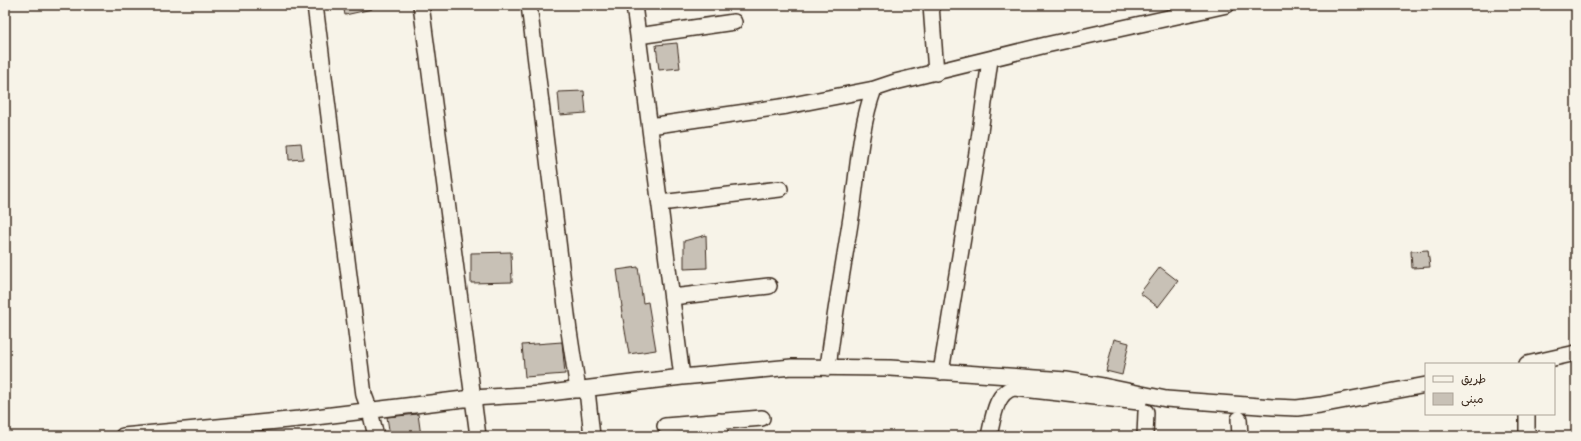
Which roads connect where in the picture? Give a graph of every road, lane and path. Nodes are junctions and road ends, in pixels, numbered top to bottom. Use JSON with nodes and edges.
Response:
{"nodes":[{"id":1,"x":314,"y":5,"type":"edge"},
{"id":2,"x":421,"y":5,"type":"edge"},
{"id":3,"x":529,"y":5,"type":"edge"},
{"id":4,"x":634,"y":5,"type":"edge"},
{"id":5,"x":931,"y":5,"type":"edge"},
{"id":6,"x":1227,"y":5,"type":"edge"},
{"id":7,"x":734,"y":22,"type":"dead end"},
{"id":8,"x":638,"y":36,"type":"junction"},
{"id":9,"x":990,"y":60,"type":"junction"},
{"id":10,"x":936,"y":73,"type":"junction"},
{"id":11,"x":874,"y":89,"type":"junction"},
{"id":12,"x":650,"y":126,"type":"junction"},
{"id":13,"x":780,"y":189,"type":"dead end"},
{"id":14,"x":660,"y":203,"type":"junction"},
{"id":15,"x":769,"y":286,"type":"dead end"},
{"id":16,"x":672,"y":297,"type":"junction"},
{"id":17,"x":1576,"y":353,"type":"edge"},
{"id":18,"x":1531,"y":363,"type":"edge"},
{"id":19,"x":828,"y":368,"type":"junction"},
{"id":20,"x":941,"y":372,"type":"junction"},
{"id":21,"x":682,"y":377,"type":"junction"},
{"id":22,"x":1425,"y":385,"type":"edge"},
{"id":23,"x":582,"y":390,"type":"junction"},
{"id":24,"x":472,"y":398,"type":"junction"},
{"id":25,"x":1166,"y":399,"type":"junction"},
{"id":26,"x":370,"y":411,"type":"junction"},
{"id":27,"x":1146,"y":412,"type":"dead end"},
{"id":28,"x":1527,"y":415,"type":"edge"},
{"id":29,"x":762,"y":418,"type":"dead end"},
{"id":30,"x":1239,"y":419,"type":"dead end"},
{"id":31,"x":665,"y":426,"type":"dead end"},
{"id":32,"x":719,"y":429,"type":"edge"},
{"id":33,"x":123,"y":436,"type":"edge"},
{"id":34,"x":376,"y":436,"type":"edge"},
{"id":35,"x":478,"y":436,"type":"edge"},
{"id":36,"x":592,"y":436,"type":"edge"},
{"id":37,"x":989,"y":436,"type":"edge"},
{"id":38,"x":1145,"y":436,"type":"edge"},
{"id":39,"x":1240,"y":436,"type":"edge"},
{"id":40,"x":1527,"y":436,"type":"edge"}],
"edges":[{"from":1,"to":26,"type":"street"},
{"from":2,"to":24,"type":"street"},
{"from":3,"to":23,"type":"street"},
{"from":4,"to":8,"type":"street"},
{"from":5,"to":10,"type":"street"},
{"from":6,"to":9,"type":"street"},
{"from":7,"to":8,"type":"street"},
{"from":8,"to":12,"type":"street"},
{"from":9,"to":10,"type":"street"},
{"from":9,"to":20,"type":"street"},
{"from":10,"to":11,"type":"street"},
{"from":11,"to":12,"type":"street"},
{"from":11,"to":19,"type":"street"},
{"from":12,"to":14,"type":"street"},
{"from":13,"to":14,"type":"street"},
{"from":14,"to":16,"type":"street"},
{"from":15,"to":16,"type":"street"},
{"from":16,"to":21,"type":"street"},
{"from":17,"to":18,"type":"street"},
{"from":19,"to":20,"type":"street"},
{"from":19,"to":21,"type":"street"},
{"from":20,"to":25,"type":"street"},
{"from":21,"to":23,"type":"street"},
{"from":22,"to":25,"type":"street"},
{"from":23,"to":24,"type":"street"},
{"from":23,"to":36,"type":"street"},
{"from":24,"to":26,"type":"street"},
{"from":24,"to":35,"type":"street"},
{"from":25,"to":37,"type":"street"},
{"from":26,"to":33,"type":"street"},
{"from":26,"to":34,"type":"street"},
{"from":27,"to":38,"type":"street"},
{"from":28,"to":40,"type":"street"},
{"from":29,"to":32,"type":"street"},
{"from":30,"to":39,"type":"street"},
{"from":31,"to":32,"type":"street"}]}
